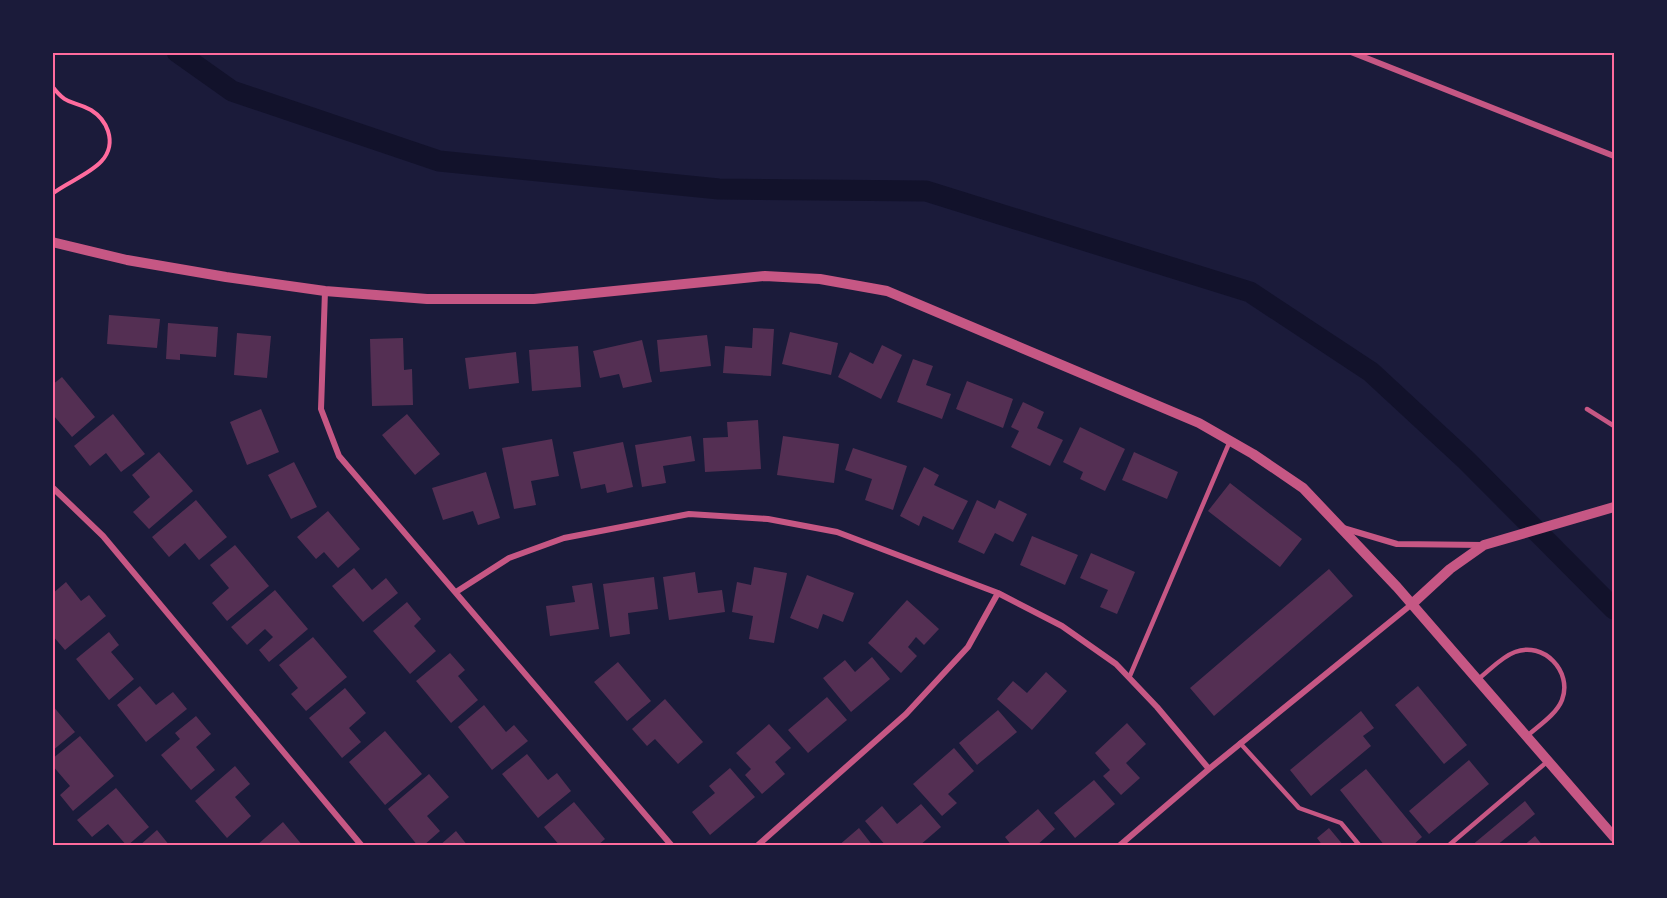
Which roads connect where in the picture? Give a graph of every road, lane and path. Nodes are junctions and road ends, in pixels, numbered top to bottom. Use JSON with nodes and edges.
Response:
{"nodes":[{"id":1,"x":1351,"y":52,"type":"edge"},
{"id":2,"x":52,"y":86,"type":"edge"},
{"id":3,"x":1614,"y":156,"type":"edge"},
{"id":4,"x":52,"y":194,"type":"edge"},
{"id":5,"x":52,"y":242,"type":"edge"},
{"id":6,"x":325,"y":291,"type":"junction"},
{"id":7,"x":1587,"y":409,"type":"dead end"},
{"id":8,"x":1614,"y":426,"type":"edge"},
{"id":9,"x":1230,"y":441,"type":"junction"},
{"id":10,"x":52,"y":488,"type":"edge"},
{"id":11,"x":1614,"y":507,"type":"edge"},
{"id":12,"x":1342,"y":527,"type":"junction"},
{"id":13,"x":1484,"y":545,"type":"junction"},
{"id":14,"x":456,"y":592,"type":"junction"},
{"id":15,"x":998,"y":593,"type":"junction"},
{"id":16,"x":1412,"y":604,"type":"junction"},
{"id":17,"x":1129,"y":678,"type":"junction"},
{"id":18,"x":1477,"y":680,"type":"junction"},
{"id":19,"x":1526,"y":737,"type":"junction"},
{"id":20,"x":1240,"y":743,"type":"junction"},
{"id":21,"x":1548,"y":761,"type":"junction"},
{"id":22,"x":1209,"y":769,"type":"junction"},
{"id":23,"x":1614,"y":837,"type":"edge"},
{"id":24,"x":362,"y":846,"type":"edge"},
{"id":25,"x":672,"y":846,"type":"edge"},
{"id":26,"x":757,"y":846,"type":"edge"},
{"id":27,"x":1119,"y":846,"type":"edge"},
{"id":28,"x":1360,"y":846,"type":"edge"},
{"id":29,"x":1448,"y":846,"type":"edge"}],
"edges":[{"from":1,"to":3,"type":"street"},
{"from":2,"to":4,"type":"path"},
{"from":5,"to":6,"type":"street"},
{"from":6,"to":9,"type":"street"},
{"from":6,"to":14,"type":"street"},
{"from":7,"to":8,"type":"lane"},
{"from":9,"to":12,"type":"street"},
{"from":9,"to":17,"type":"lane"},
{"from":10,"to":24,"type":"street"},
{"from":11,"to":13,"type":"street"},
{"from":12,"to":13,"type":"street"},
{"from":12,"to":16,"type":"street"},
{"from":13,"to":16,"type":"street"},
{"from":14,"to":15,"type":"street"},
{"from":14,"to":25,"type":"street"},
{"from":15,"to":17,"type":"street"},
{"from":15,"to":26,"type":"street"},
{"from":16,"to":18,"type":"street"},
{"from":16,"to":20,"type":"street"},
{"from":17,"to":22,"type":"street"},
{"from":18,"to":19,"type":"street"},
{"from":18,"to":19,"type":"lane"},
{"from":19,"to":21,"type":"street"},
{"from":20,"to":22,"type":"street"},
{"from":20,"to":28,"type":"lane"},
{"from":21,"to":23,"type":"street"},
{"from":21,"to":29,"type":"lane"},
{"from":22,"to":27,"type":"street"}]}
